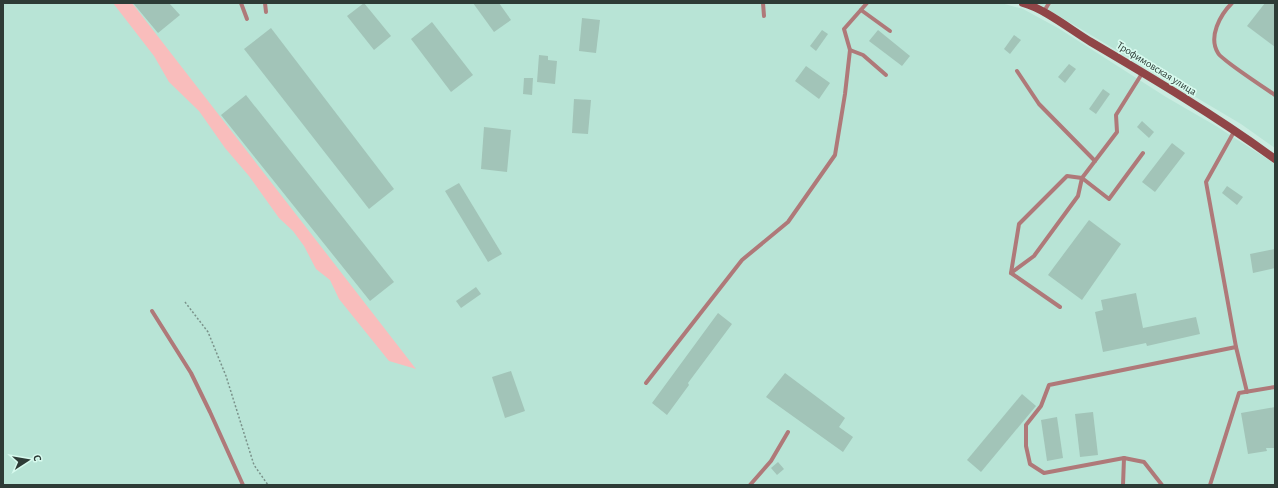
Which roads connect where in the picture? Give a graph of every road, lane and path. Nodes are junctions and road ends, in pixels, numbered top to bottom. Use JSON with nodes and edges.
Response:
{"nodes":[{"id":1,"x":241,"y":3,"type":"edge"},
{"id":2,"x":265,"y":3,"type":"edge"},
{"id":3,"x":763,"y":3,"type":"edge"},
{"id":4,"x":867,"y":3,"type":"edge"},
{"id":5,"x":1025,"y":3,"type":"edge"},
{"id":6,"x":1049,"y":3,"type":"edge"},
{"id":7,"x":1232,"y":3,"type":"edge"},
{"id":8,"x":860,"y":10,"type":"junction"},
{"id":9,"x":266,"y":12,"type":"dead end"},
{"id":10,"x":1043,"y":13,"type":"junction"},
{"id":11,"x":764,"y":16,"type":"dead end"},
{"id":12,"x":247,"y":20,"type":"dead end"},
{"id":13,"x":890,"y":31,"type":"dead end"},
{"id":14,"x":850,"y":50,"type":"junction"},
{"id":15,"x":1017,"y":70,"type":"dead end"},
{"id":16,"x":1143,"y":72,"type":"junction"},
{"id":17,"x":886,"y":75,"type":"dead end"},
{"id":18,"x":1275,"y":95,"type":"edge"},
{"id":19,"x":1234,"y":130,"type":"junction"},
{"id":20,"x":1143,"y":153,"type":"dead end"},
{"id":21,"x":1275,"y":159,"type":"edge"},
{"id":22,"x":1095,"y":162,"type":"junction"},
{"id":23,"x":1082,"y":178,"type":"junction"},
{"id":24,"x":1011,"y":273,"type":"junction"},
{"id":25,"x":185,"y":302,"type":"dead end"},
{"id":26,"x":1060,"y":307,"type":"dead end"},
{"id":27,"x":152,"y":311,"type":"dead end"},
{"id":28,"x":1236,"y":347,"type":"junction"},
{"id":29,"x":646,"y":383,"type":"dead end"},
{"id":30,"x":1275,"y":387,"type":"edge"},
{"id":31,"x":1247,"y":392,"type":"junction"},
{"id":32,"x":788,"y":432,"type":"dead end"},
{"id":33,"x":1124,"y":458,"type":"junction"},
{"id":34,"x":243,"y":485,"type":"edge"},
{"id":35,"x":268,"y":485,"type":"edge"},
{"id":36,"x":750,"y":485,"type":"edge"},
{"id":37,"x":1123,"y":485,"type":"edge"},
{"id":38,"x":1162,"y":485,"type":"edge"},
{"id":39,"x":1210,"y":485,"type":"edge"}],
"edges":[{"from":1,"to":12,"type":"lane"},
{"from":2,"to":9,"type":"lane"},
{"from":3,"to":11,"type":"lane"},
{"from":4,"to":8,"type":"lane"},
{"from":5,"to":10,"type":"street","name":"Трофимовская улица"},
{"from":6,"to":10,"type":"lane"},
{"from":7,"to":18,"type":"lane"},
{"from":8,"to":13,"type":"lane"},
{"from":8,"to":14,"type":"lane"},
{"from":10,"to":16,"type":"street","name":"Трофимовская улица"},
{"from":14,"to":17,"type":"lane"},
{"from":14,"to":29,"type":"lane"},
{"from":15,"to":22,"type":"lane"},
{"from":16,"to":19,"type":"street","name":"Трофимовская улица"},
{"from":16,"to":22,"type":"lane"},
{"from":19,"to":21,"type":"street","name":"Трофимовская улица"},
{"from":19,"to":28,"type":"lane"},
{"from":20,"to":23,"type":"lane"},
{"from":22,"to":23,"type":"lane"},
{"from":23,"to":24,"type":"lane"},
{"from":23,"to":24,"type":"lane"},
{"from":24,"to":26,"type":"lane"},
{"from":25,"to":35,"type":"path"},
{"from":27,"to":34,"type":"lane"},
{"from":28,"to":31,"type":"lane"},
{"from":28,"to":33,"type":"lane"},
{"from":30,"to":31,"type":"lane"},
{"from":31,"to":39,"type":"lane"},
{"from":32,"to":36,"type":"lane"},
{"from":33,"to":37,"type":"lane"},
{"from":33,"to":38,"type":"lane"}]}
